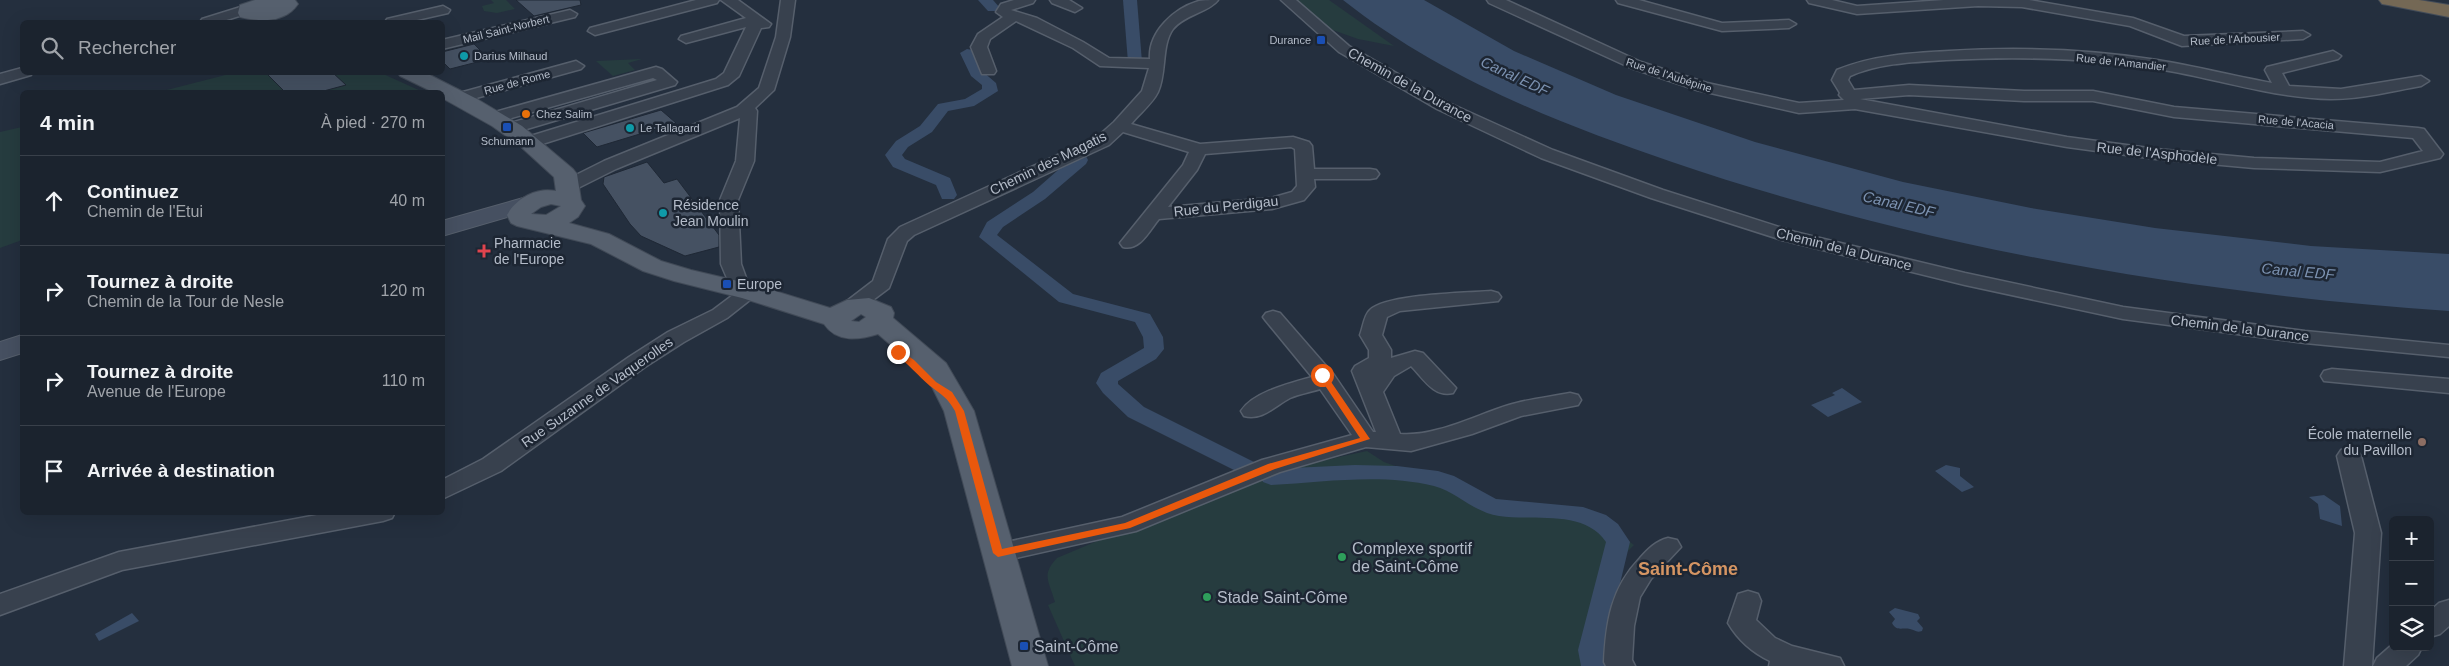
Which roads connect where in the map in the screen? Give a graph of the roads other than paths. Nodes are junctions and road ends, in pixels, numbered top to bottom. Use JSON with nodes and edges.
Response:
{"nodes":[{"id":1,"x":712,"y":0,"type":"edge"},
{"id":2,"x":728,"y":0,"type":"edge"},
{"id":3,"x":1028,"y":0,"type":"edge"},
{"id":4,"x":1057,"y":0,"type":"edge"},
{"id":5,"x":1211,"y":0,"type":"edge"},
{"id":6,"x":1288,"y":0,"type":"edge"},
{"id":7,"x":1622,"y":0,"type":"edge"},
{"id":8,"x":2388,"y":0,"type":"edge"},
{"id":9,"x":2438,"y":0,"type":"edge"},
{"id":10,"x":1498,"y":1,"type":"edge"},
{"id":11,"x":1822,"y":1,"type":"edge"},
{"id":12,"x":2449,"y":2,"type":"edge"},
{"id":13,"x":787,"y":3,"type":"edge"},
{"id":14,"x":272,"y":8,"type":"edge"},
{"id":15,"x":1075,"y":8,"type":"dead end"},
{"id":16,"x":443,"y":10,"type":"dead end"},
{"id":17,"x":2449,"y":11,"type":"edge"},
{"id":18,"x":514,"y":14,"type":"dead end"},
{"id":19,"x":570,"y":14,"type":"dead end"},
{"id":20,"x":1015,"y":15,"type":"junction"},
{"id":21,"x":215,"y":20,"type":"edge"},
{"id":22,"x":400,"y":20,"type":"edge"},
{"id":23,"x":760,"y":21,"type":"junction"},
{"id":24,"x":1789,"y":24,"type":"dead end"},
{"id":25,"x":1722,"y":27,"type":"junction"},
{"id":26,"x":595,"y":31,"type":"dead end"},
{"id":27,"x":445,"y":32,"type":"edge"},
{"id":28,"x":2303,"y":35,"type":"dead end"},
{"id":29,"x":748,"y":36,"type":"junction"},
{"id":30,"x":783,"y":36,"type":"junction"},
{"id":31,"x":686,"y":39,"type":"dead end"},
{"id":32,"x":1747,"y":42,"type":"dead end"},
{"id":33,"x":445,"y":44,"type":"edge"},
{"id":34,"x":701,"y":49,"type":"dead end"},
{"id":35,"x":2333,"y":56,"type":"dead end"},
{"id":36,"x":1158,"y":64,"type":"junction"},
{"id":37,"x":576,"y":66,"type":"dead end"},
{"id":38,"x":988,"y":71,"type":"dead end"},
{"id":39,"x":20,"y":73,"type":"edge"},
{"id":40,"x":413,"y":75,"type":"edge"},
{"id":41,"x":0,"y":79,"type":"edge"},
{"id":42,"x":2422,"y":81,"type":"dead end"},
{"id":43,"x":442,"y":90,"type":"edge"},
{"id":44,"x":2282,"y":90,"type":"junction"},
{"id":45,"x":445,"y":91,"type":"edge"},
{"id":46,"x":458,"y":98,"type":"junction"},
{"id":47,"x":1852,"y":100,"type":"junction"},
{"id":48,"x":749,"y":111,"type":"dead end"},
{"id":49,"x":502,"y":123,"type":"junction"},
{"id":50,"x":1120,"y":126,"type":"junction"},
{"id":51,"x":2418,"y":133,"type":"joint"},
{"id":52,"x":530,"y":142,"type":"junction"},
{"id":53,"x":1199,"y":149,"type":"junction"},
{"id":54,"x":1305,"y":174,"type":"junction"},
{"id":55,"x":1370,"y":174,"type":"dead end"},
{"id":56,"x":566,"y":188,"type":"junction"},
{"id":57,"x":533,"y":212,"type":"junction"},
{"id":58,"x":1154,"y":214,"type":"junction"},
{"id":59,"x":445,"y":228,"type":"edge"},
{"id":60,"x":445,"y":233,"type":"edge"},
{"id":61,"x":600,"y":240,"type":"junction"},
{"id":62,"x":1130,"y":243,"type":"dead end"},
{"id":63,"x":882,"y":284,"type":"junction"},
{"id":64,"x":736,"y":287,"type":"junction"},
{"id":65,"x":1491,"y":297,"type":"dead end"},
{"id":66,"x":859,"y":316,"type":"junction"},
{"id":67,"x":1273,"y":317,"type":"dead end"},
{"id":68,"x":20,"y":344,"type":"edge"},
{"id":69,"x":20,"y":345,"type":"edge"},
{"id":70,"x":0,"y":347,"type":"edge"},
{"id":71,"x":2449,"y":351,"type":"edge"},
{"id":72,"x":0,"y":352,"type":"edge"},
{"id":73,"x":2332,"y":376,"type":"dead end"},
{"id":74,"x":1326,"y":380,"type":"junction"},
{"id":75,"x":2449,"y":386,"type":"edge"},
{"id":76,"x":1446,"y":388,"type":"dead end"},
{"id":77,"x":1372,"y":394,"type":"junction"},
{"id":78,"x":1570,"y":400,"type":"dead end"},
{"id":79,"x":1252,"y":411,"type":"dead end"},
{"id":80,"x":1366,"y":439,"type":"junction"},
{"id":81,"x":1391,"y":441,"type":"junction"},
{"id":82,"x":2349,"y":456,"type":"dead end"},
{"id":83,"x":445,"y":489,"type":"edge"},
{"id":84,"x":367,"y":515,"type":"edge"},
{"id":85,"x":1668,"y":547,"type":"dead end"},
{"id":86,"x":998,"y":553,"type":"junction"},
{"id":87,"x":1748,"y":601,"type":"dead end"},
{"id":88,"x":0,"y":605,"type":"edge"},
{"id":89,"x":2449,"y":610,"type":"edge"},
{"id":90,"x":2434,"y":623,"type":"edge"},
{"id":91,"x":2404,"y":651,"type":"edge"},
{"id":92,"x":1785,"y":661,"type":"edge"},
{"id":93,"x":1030,"y":666,"type":"edge"},
{"id":94,"x":1621,"y":666,"type":"edge"},
{"id":95,"x":1830,"y":666,"type":"edge"},
{"id":96,"x":2358,"y":666,"type":"edge"},
{"id":97,"x":2387,"y":666,"type":"edge"}],
"edges":[{"from":1,"to":26,"type":"street"},
{"from":2,"to":23,"type":"street"},
{"from":3,"to":20,"type":"street"},
{"from":4,"to":15,"type":"street"},
{"from":5,"to":36,"type":"street","name":"Chemin des Magatis"},
{"from":6,"to":71,"type":"street","name":"Chemin de la Durance"},
{"from":7,"to":25,"type":"street"},
{"from":8,"to":17,"type":"highway"},
{"from":9,"to":12,"type":"highway"},
{"from":10,"to":47,"type":"street","name":"Rue de l'Aubépine"},
{"from":11,"to":28,"type":"street","name":"Rue de l'Arbousier"},
{"from":13,"to":23,"type":"street"},
{"from":13,"to":30,"type":"street"},
{"from":14,"to":21,"type":"street"},
{"from":16,"to":22,"type":"street"},
{"from":18,"to":27,"type":"street"},
{"from":19,"to":33,"type":"street","name":"Mail Saint-Norbert"},
{"from":20,"to":36,"type":"street"},
{"from":20,"to":38,"type":"street"},
{"from":23,"to":29,"type":"street"},
{"from":23,"to":30,"type":"street"},
{"from":23,"to":31,"type":"street"},
{"from":24,"to":25,"type":"street"},
{"from":25,"to":32,"type":"street"},
{"from":29,"to":34,"type":"street"},
{"from":29,"to":52,"type":"street"},
{"from":30,"to":56,"type":"street"},
{"from":35,"to":44,"type":"street"},
{"from":36,"to":50,"type":"street","name":"Chemin des Magatis"},
{"from":37,"to":46,"type":"street","name":"Rue de Rome"},
{"from":39,"to":41,"type":"street"},
{"from":40,"to":43,"type":"main road"},
{"from":42,"to":44,"type":"street","name":"Rue de l'Amandier"},
{"from":44,"to":47,"type":"street","name":"Rue de l'Amandier"},
{"from":45,"to":46,"type":"main road"},
{"from":46,"to":49,"type":"main road"},
{"from":47,"to":51,"type":"street","name":"Rue de l'Acacia"},
{"from":47,"to":51,"type":"street","name":"Rue de l'Asphodèle"},
{"from":48,"to":64,"type":"street"},
{"from":49,"to":49,"type":"street"},
{"from":49,"to":52,"type":"main road"},
{"from":50,"to":53,"type":"street","name":"Rue du Perdigau"},
{"from":50,"to":63,"type":"street","name":"Chemin des Magatis"},
{"from":52,"to":56,"type":"main road"},
{"from":53,"to":54,"type":"street","name":"Rue du Perdigau"},
{"from":53,"to":58,"type":"street"},
{"from":54,"to":55,"type":"street"},
{"from":54,"to":58,"type":"street","name":"Rue du Perdigau"},
{"from":56,"to":57,"type":"main road"},
{"from":56,"to":57,"type":"main road"},
{"from":56,"to":61,"type":"main road"},
{"from":57,"to":59,"type":"street"},
{"from":57,"to":60,"type":"street"},
{"from":57,"to":61,"type":"main road"},
{"from":58,"to":62,"type":"street"},
{"from":61,"to":64,"type":"main road"},
{"from":63,"to":66,"type":"street"},
{"from":63,"to":66,"type":"street","name":"Chemin des Magatis"},
{"from":64,"to":66,"type":"main road"},
{"from":64,"to":83,"type":"street","name":"Rue Suzanne de Vaquerolles"},
{"from":65,"to":77,"type":"street"},
{"from":66,"to":86,"type":"main road"},
{"from":67,"to":74,"type":"street"},
{"from":68,"to":70,"type":"street"},
{"from":69,"to":72,"type":"street"},
{"from":73,"to":75,"type":"street"},
{"from":74,"to":79,"type":"street"},
{"from":74,"to":80,"type":"street"},
{"from":76,"to":77,"type":"street"},
{"from":77,"to":81,"type":"street"},
{"from":78,"to":81,"type":"street"},
{"from":80,"to":81,"type":"street"},
{"from":80,"to":86,"type":"street"},
{"from":82,"to":96,"type":"street"},
{"from":84,"to":88,"type":"street"},
{"from":85,"to":94,"type":"street"},
{"from":86,"to":93,"type":"main road"},
{"from":87,"to":92,"type":"street"},
{"from":89,"to":90,"type":"street"},
{"from":91,"to":97,"type":"street"},
{"from":92,"to":95,"type":"street"}]}
